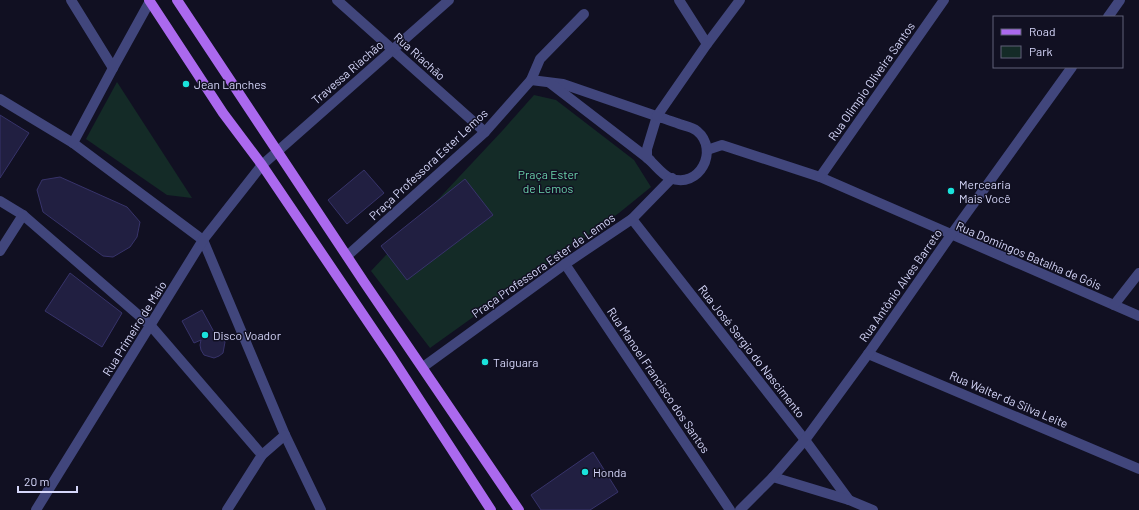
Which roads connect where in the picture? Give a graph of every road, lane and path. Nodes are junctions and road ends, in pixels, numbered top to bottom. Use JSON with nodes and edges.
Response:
{"nodes":[{"id":1,"x":71,"y":0,"type":"edge"},
{"id":2,"x":177,"y":0,"type":"edge"},
{"id":3,"x":337,"y":0,"type":"edge"},
{"id":4,"x":449,"y":0,"type":"edge"},
{"id":5,"x":679,"y":0,"type":"edge"},
{"id":6,"x":740,"y":0,"type":"edge"},
{"id":7,"x":944,"y":0,"type":"edge"},
{"id":8,"x":1120,"y":0,"type":"edge"},
{"id":9,"x":150,"y":1,"type":"edge"},
{"id":10,"x":584,"y":14,"type":"dead end"},
{"id":11,"x":1109,"y":16,"type":"edge"},
{"id":12,"x":706,"y":44,"type":"junction"},
{"id":13,"x":393,"y":49,"type":"junction"},
{"id":14,"x":113,"y":68,"type":"junction"},
{"id":15,"x":1071,"y":68,"type":"edge"},
{"id":16,"x":532,"y":80,"type":"junction"},
{"id":17,"x":550,"y":83,"type":"junction"},
{"id":18,"x":0,"y":99,"type":"edge"},
{"id":19,"x":656,"y":116,"type":"junction"},
{"id":20,"x":486,"y":132,"type":"junction"},
{"id":21,"x":73,"y":143,"type":"junction"},
{"id":22,"x":707,"y":150,"type":"junction"},
{"id":23,"x":277,"y":151,"type":"junction"},
{"id":24,"x":647,"y":158,"type":"junction"},
{"id":25,"x":262,"y":165,"type":"junction"},
{"id":26,"x":820,"y":177,"type":"junction"},
{"id":27,"x":672,"y":178,"type":"junction"},
{"id":28,"x":0,"y":201,"type":"edge"},
{"id":29,"x":23,"y":215,"type":"junction"},
{"id":30,"x":632,"y":218,"type":"junction"},
{"id":31,"x":951,"y":235,"type":"junction"},
{"id":32,"x":203,"y":240,"type":"junction"},
{"id":33,"x":0,"y":251,"type":"edge"},
{"id":34,"x":347,"y":256,"type":"junction"},
{"id":35,"x":566,"y":264,"type":"junction"},
{"id":36,"x":1139,"y":273,"type":"edge"},
{"id":37,"x":1114,"y":305,"type":"junction"},
{"id":38,"x":1139,"y":316,"type":"edge"},
{"id":39,"x":151,"y":326,"type":"junction"},
{"id":40,"x":868,"y":354,"type":"junction"},
{"id":41,"x":423,"y":366,"type":"junction"},
{"id":42,"x":284,"y":435,"type":"junction"},
{"id":43,"x":805,"y":440,"type":"junction"},
{"id":44,"x":262,"y":455,"type":"junction"},
{"id":45,"x":1139,"y":469,"type":"edge"},
{"id":46,"x":773,"y":477,"type":"junction"},
{"id":47,"x":849,"y":500,"type":"junction"},
{"id":48,"x":36,"y":510,"type":"edge"},
{"id":49,"x":226,"y":510,"type":"edge"},
{"id":50,"x":321,"y":510,"type":"edge"},
{"id":51,"x":491,"y":510,"type":"edge"},
{"id":52,"x":519,"y":510,"type":"edge"},
{"id":53,"x":730,"y":510,"type":"edge"},
{"id":54,"x":740,"y":510,"type":"edge"},
{"id":55,"x":873,"y":510,"type":"edge"}],
"edges":[{"from":1,"to":14,"type":"street"},
{"from":2,"to":23,"type":"main road"},
{"from":3,"to":13,"type":"street","name":"Rua Riachão"},
{"from":4,"to":13,"type":"street","name":"Travessa Riachão"},
{"from":5,"to":12,"type":"street"},
{"from":6,"to":12,"type":"street"},
{"from":7,"to":26,"type":"street","name":"Rua Olimpio Oliveira Santos"},
{"from":8,"to":11,"type":"street"},
{"from":9,"to":14,"type":"street"},
{"from":9,"to":25,"type":"main road"},
{"from":10,"to":16,"type":"street","name":"Praça Professora Ester Lemos"},
{"from":12,"to":19,"type":"street"},
{"from":13,"to":20,"type":"street","name":"Rua Riachão"},
{"from":13,"to":23,"type":"street","name":"Travessa Riachão"},
{"from":14,"to":21,"type":"street"},
{"from":15,"to":31,"type":"street","name":"Rua Antônio Alves Barreto"},
{"from":16,"to":17,"type":"street"},
{"from":16,"to":20,"type":"street","name":"Praça Professora Ester Lemos"},
{"from":17,"to":19,"type":"street"},
{"from":17,"to":24,"type":"street"},
{"from":18,"to":21,"type":"street"},
{"from":19,"to":22,"type":"street"},
{"from":19,"to":24,"type":"street"},
{"from":20,"to":34,"type":"street","name":"Praça Professora Ester Lemos"},
{"from":21,"to":32,"type":"street"},
{"from":22,"to":26,"type":"street","name":"Rua Domingos Batalha de Góis"},
{"from":22,"to":27,"type":"street"},
{"from":23,"to":25,"type":"street","name":"Travessa Riachão"},
{"from":23,"to":34,"type":"main road"},
{"from":24,"to":27,"type":"street"},
{"from":25,"to":32,"type":"street","name":"Rua Primeiro de Maio"},
{"from":25,"to":51,"type":"main road"},
{"from":26,"to":31,"type":"street","name":"Rua Domingos Batalha de Góis"},
{"from":27,"to":30,"type":"street","name":"Praça Professora Ester de Lemos"},
{"from":28,"to":29,"type":"street"},
{"from":29,"to":33,"type":"street"},
{"from":29,"to":39,"type":"street"},
{"from":30,"to":35,"type":"street","name":"Praça Professora Ester de Lemos"},
{"from":30,"to":43,"type":"street","name":"Rua José Sergio do Nascimento"},
{"from":31,"to":37,"type":"street","name":"Rua Domingos Batalha de Góis"},
{"from":31,"to":40,"type":"street","name":"Rua Antônio Alves Barreto"},
{"from":32,"to":39,"type":"street","name":"Rua Primeiro de Maio"},
{"from":32,"to":42,"type":"street"},
{"from":34,"to":41,"type":"main road"},
{"from":35,"to":41,"type":"street","name":"Praça Professora Ester de Lemos"},
{"from":35,"to":53,"type":"street","name":"Rua Manoel Francisco dos Santos"},
{"from":36,"to":37,"type":"street"},
{"from":37,"to":38,"type":"street","name":"Rua Domingos Batalha de Góis"},
{"from":39,"to":44,"type":"street"},
{"from":39,"to":48,"type":"street","name":"Rua Primeiro de Maio"},
{"from":40,"to":43,"type":"street","name":"Rua Antônio Alves Barreto"},
{"from":40,"to":45,"type":"street","name":"Rua Walter da Silva Leite"},
{"from":41,"to":52,"type":"main road"},
{"from":42,"to":44,"type":"street"},
{"from":42,"to":50,"type":"street"},
{"from":43,"to":46,"type":"street","name":"Rua Antônio Alves Barreto"},
{"from":43,"to":47,"type":"street","name":"Rua José Sergio do Nascimento"},
{"from":44,"to":49,"type":"street"},
{"from":46,"to":47,"type":"street"},
{"from":46,"to":54,"type":"street","name":"Rua Antônio Alves Barreto"},
{"from":47,"to":55,"type":"street"}]}
